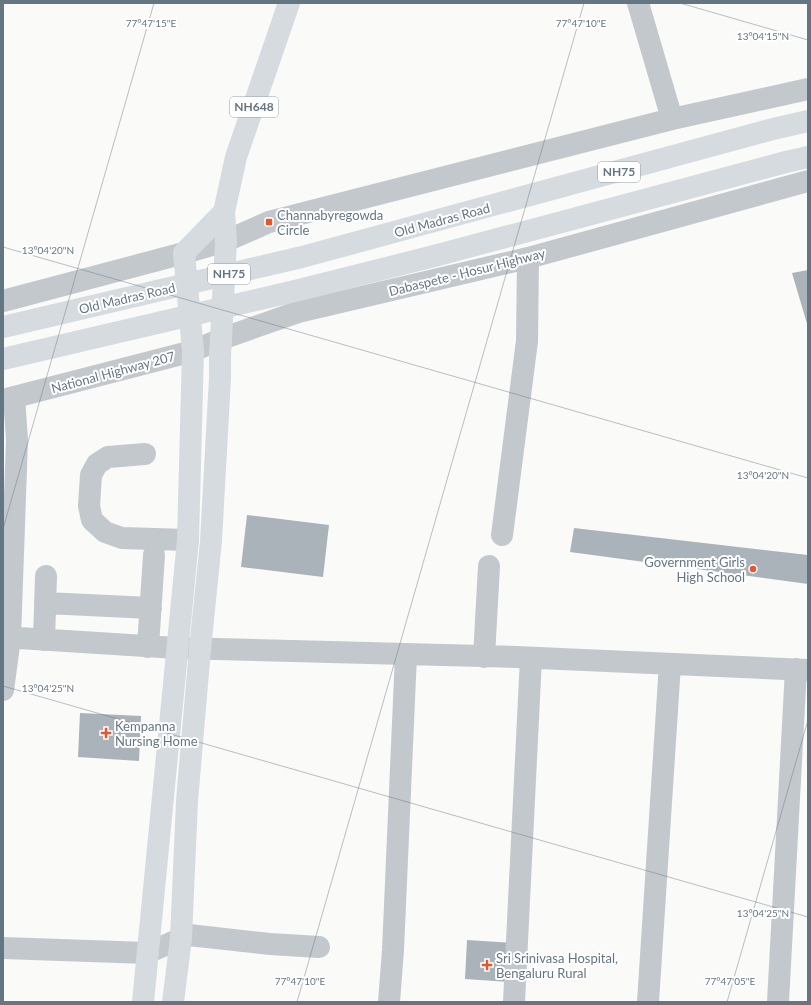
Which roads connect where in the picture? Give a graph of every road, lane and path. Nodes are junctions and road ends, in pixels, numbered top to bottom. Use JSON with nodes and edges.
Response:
{"nodes":[{"id":1,"x":289,"y":3,"type":"edge"},
{"id":2,"x":638,"y":3,"type":"edge"},
{"id":3,"x":808,"y":89,"type":"edge"},
{"id":4,"x":672,"y":119,"type":"junction"},
{"id":5,"x":808,"y":121,"type":"edge"},
{"id":6,"x":808,"y":157,"type":"edge"},
{"id":7,"x":808,"y":181,"type":"edge"},
{"id":8,"x":224,"y":212,"type":"junction"},
{"id":9,"x":226,"y":241,"type":"junction"},
{"id":10,"x":184,"y":253,"type":"junction"},
{"id":11,"x":528,"y":258,"type":"junction"},
{"id":12,"x":3,"y":301,"type":"edge"},
{"id":13,"x":3,"y":327,"type":"edge"},
{"id":14,"x":221,"y":339,"type":"junction"},
{"id":15,"x":193,"y":351,"type":"junction"},
{"id":16,"x":3,"y":359,"type":"edge"},
{"id":17,"x":9,"y":399,"type":"edge"},
{"id":18,"x":144,"y":454,"type":"dead end"},
{"id":19,"x":502,"y":535,"type":"dead end"},
{"id":20,"x":188,"y":540,"type":"junction"},
{"id":21,"x":154,"y":555,"type":"dead end"},
{"id":22,"x":489,"y":566,"type":"dead end"},
{"id":23,"x":46,"y":576,"type":"dead end"},
{"id":24,"x":45,"y":603,"type":"junction"},
{"id":25,"x":151,"y":608,"type":"junction"},
{"id":26,"x":7,"y":638,"type":"edge"},
{"id":27,"x":44,"y":640,"type":"junction"},
{"id":28,"x":148,"y":646,"type":"junction"},
{"id":29,"x":177,"y":648,"type":"junction"},
{"id":30,"x":200,"y":649,"type":"junction"},
{"id":31,"x":406,"y":655,"type":"junction"},
{"id":32,"x":484,"y":656,"type":"junction"},
{"id":33,"x":531,"y":658,"type":"junction"},
{"id":34,"x":670,"y":664,"type":"junction"},
{"id":35,"x":802,"y":669,"type":"edge"},
{"id":36,"x":3,"y":690,"type":"edge"},
{"id":37,"x":181,"y":938,"type":"junction"},
{"id":38,"x":319,"y":947,"type":"dead end"},
{"id":39,"x":3,"y":948,"type":"edge"},
{"id":40,"x":147,"y":953,"type":"junction"},
{"id":41,"x":143,"y":1002,"type":"edge"},
{"id":42,"x":173,"y":1002,"type":"edge"},
{"id":43,"x":389,"y":1002,"type":"edge"},
{"id":44,"x":514,"y":1002,"type":"edge"},
{"id":45,"x":648,"y":1002,"type":"edge"},
{"id":46,"x":778,"y":1002,"type":"edge"}],
"edges":[{"from":1,"to":8,"type":"main road","number":"NH648"},
{"from":2,"to":4,"type":"street"},
{"from":3,"to":4,"type":"street"},
{"from":4,"to":9,"type":"street"},
{"from":5,"to":13,"type":"main road","name":"Old Madras Road","number":"NH75"},
{"from":6,"to":16,"type":"main road","number":"NH75"},
{"from":7,"to":11,"type":"street","name":"Dabaspete - Hosur Highway"},
{"from":8,"to":9,"type":"main road","number":"NH648"},
{"from":8,"to":10,"type":"main road"},
{"from":9,"to":10,"type":"street"},
{"from":9,"to":14,"type":"main road","number":"NH648"},
{"from":10,"to":12,"type":"street"},
{"from":10,"to":15,"type":"main road"},
{"from":11,"to":14,"type":"street","name":"Dabaspete - Hosur Highway"},
{"from":11,"to":19,"type":"street"},
{"from":14,"to":15,"type":"street","name":"National Highway 207"},
{"from":14,"to":30,"type":"main road"},
{"from":15,"to":17,"type":"street","name":"National Highway 207"},
{"from":15,"to":20,"type":"main road"},
{"from":17,"to":26,"type":"street"},
{"from":18,"to":20,"type":"street"},
{"from":20,"to":29,"type":"main road"},
{"from":21,"to":25,"type":"street"},
{"from":22,"to":32,"type":"street"},
{"from":23,"to":24,"type":"street"},
{"from":24,"to":25,"type":"street"},
{"from":24,"to":27,"type":"street"},
{"from":25,"to":28,"type":"street"},
{"from":26,"to":27,"type":"street"},
{"from":26,"to":36,"type":"street"},
{"from":27,"to":28,"type":"street"},
{"from":28,"to":29,"type":"street"},
{"from":29,"to":30,"type":"street"},
{"from":29,"to":40,"type":"main road"},
{"from":30,"to":31,"type":"street"},
{"from":30,"to":37,"type":"main road"},
{"from":31,"to":32,"type":"street"},
{"from":31,"to":43,"type":"street"},
{"from":32,"to":33,"type":"street"},
{"from":33,"to":34,"type":"street"},
{"from":33,"to":44,"type":"street"},
{"from":34,"to":35,"type":"street"},
{"from":34,"to":45,"type":"street"},
{"from":35,"to":46,"type":"street"},
{"from":37,"to":38,"type":"street"},
{"from":37,"to":40,"type":"street"},
{"from":37,"to":42,"type":"main road"},
{"from":39,"to":40,"type":"street"},
{"from":40,"to":41,"type":"main road"}]}
